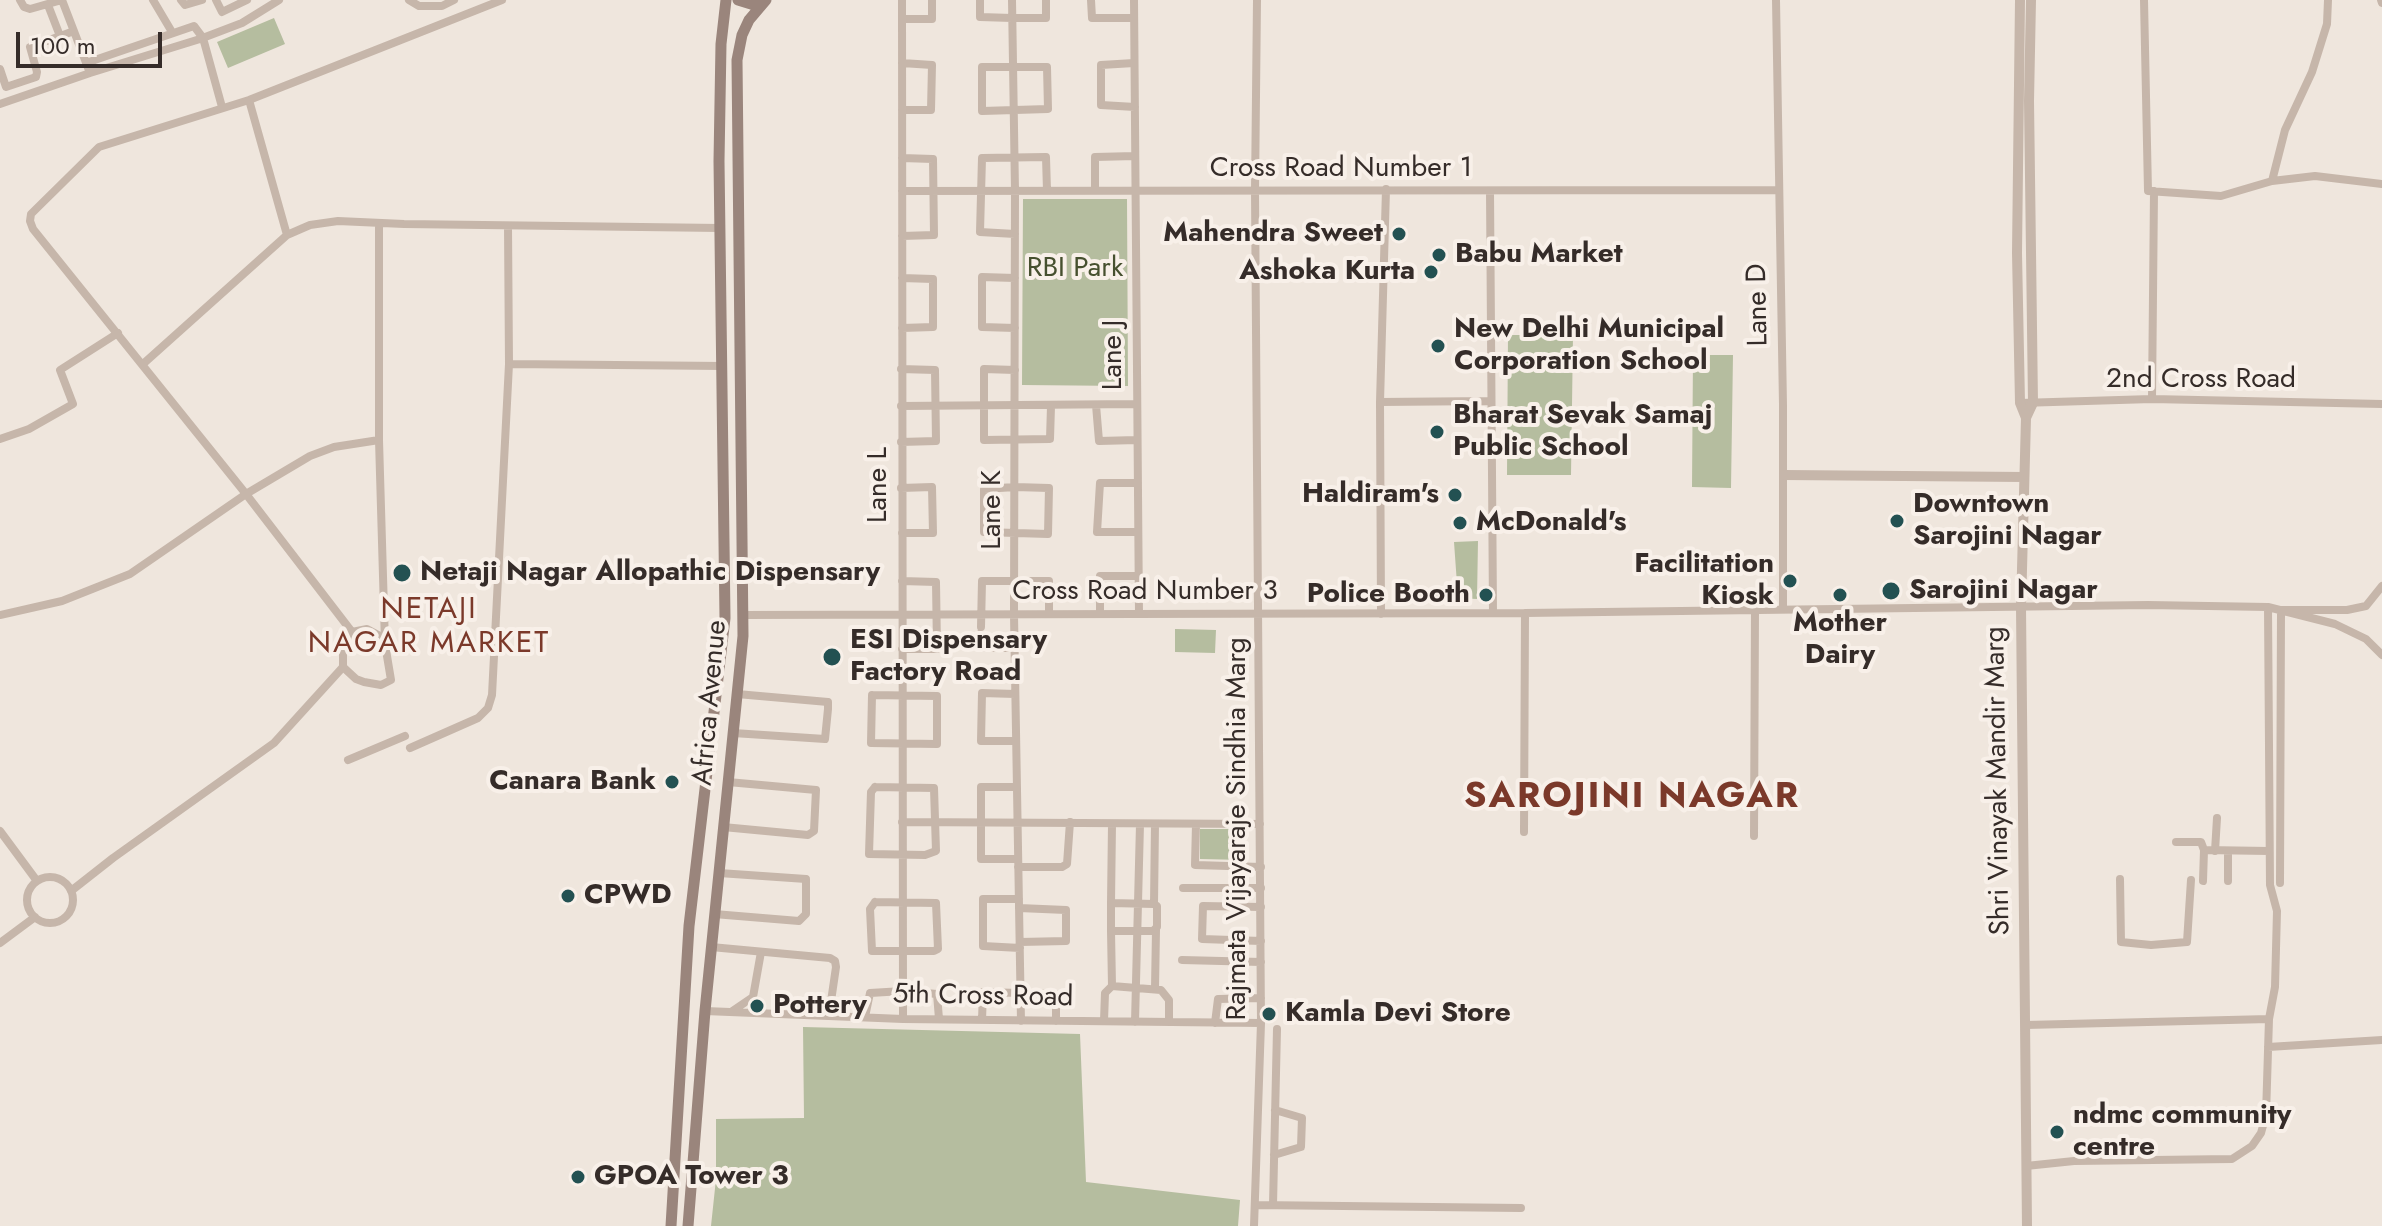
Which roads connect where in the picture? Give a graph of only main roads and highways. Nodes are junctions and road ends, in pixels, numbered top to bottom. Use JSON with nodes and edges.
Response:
{"nodes":[{"id":1,"x":726,"y":0,"type":"edge"},
{"id":2,"x":738,"y":0,"type":"edge"},
{"id":3,"x":766,"y":0,"type":"edge"},
{"id":4,"x":671,"y":1226,"type":"edge"},
{"id":5,"x":688,"y":1226,"type":"edge"}],
"edges":[{"from":1,"to":4,"type":"main road","name":"Africa Avenue"},
{"from":2,"to":3,"type":"main road"},
{"from":3,"to":5,"type":"main road","name":"Africa Avenue"}]}
